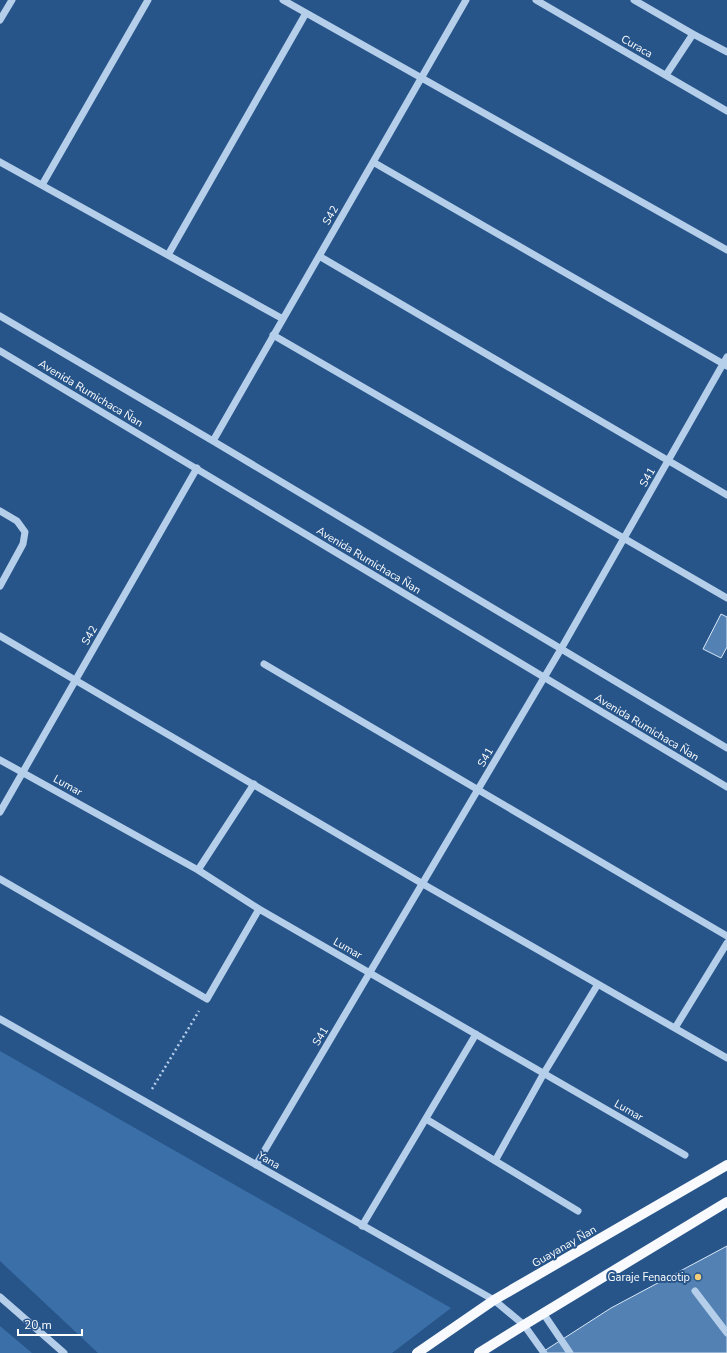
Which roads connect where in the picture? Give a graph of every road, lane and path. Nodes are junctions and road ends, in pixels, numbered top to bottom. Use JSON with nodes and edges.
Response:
{"nodes":[{"id":1,"x":12,"y":0,"type":"edge"},
{"id":2,"x":148,"y":0,"type":"edge"},
{"id":3,"x":283,"y":0,"type":"edge"},
{"id":4,"x":466,"y":0,"type":"edge"},
{"id":5,"x":536,"y":0,"type":"edge"},
{"id":6,"x":634,"y":0,"type":"edge"},
{"id":7,"x":306,"y":13,"type":"junction"},
{"id":8,"x":0,"y":20,"type":"edge"},
{"id":9,"x":693,"y":34,"type":"junction"},
{"id":10,"x":727,"y":52,"type":"edge"},
{"id":11,"x":666,"y":76,"type":"junction"},
{"id":12,"x":421,"y":78,"type":"junction"},
{"id":13,"x":727,"y":111,"type":"edge"},
{"id":14,"x":0,"y":162,"type":"edge"},
{"id":15,"x":373,"y":162,"type":"junction"},
{"id":16,"x":42,"y":185,"type":"junction"},
{"id":17,"x":727,"y":250,"type":"edge"},
{"id":18,"x":168,"y":255,"type":"junction"},
{"id":19,"x":319,"y":256,"type":"junction"},
{"id":20,"x":0,"y":316,"type":"edge"},
{"id":21,"x":283,"y":319,"type":"junction"},
{"id":22,"x":274,"y":335,"type":"junction"},
{"id":23,"x":0,"y":351,"type":"edge"},
{"id":24,"x":726,"y":362,"type":"edge"},
{"id":25,"x":213,"y":441,"type":"junction"},
{"id":26,"x":669,"y":460,"type":"junction"},
{"id":27,"x":197,"y":468,"type":"junction"},
{"id":28,"x":727,"y":494,"type":"edge"},
{"id":29,"x":0,"y":511,"type":"edge"},
{"id":30,"x":624,"y":539,"type":"junction"},
{"id":31,"x":0,"y":586,"type":"edge"},
{"id":32,"x":727,"y":598,"type":"edge"},
{"id":33,"x":0,"y":636,"type":"edge"},
{"id":34,"x":561,"y":649,"type":"junction"},
{"id":35,"x":264,"y":664,"type":"dead end"},
{"id":36,"x":544,"y":679,"type":"junction"},
{"id":37,"x":76,"y":680,"type":"junction"},
{"id":38,"x":727,"y":748,"type":"edge"},
{"id":39,"x":0,"y":760,"type":"edge"},
{"id":40,"x":23,"y":773,"type":"junction"},
{"id":41,"x":254,"y":784,"type":"junction"},
{"id":42,"x":727,"y":787,"type":"edge"},
{"id":43,"x":478,"y":790,"type":"junction"},
{"id":44,"x":0,"y":812,"type":"edge"},
{"id":45,"x":198,"y":870,"type":"junction"},
{"id":46,"x":0,"y":879,"type":"edge"},
{"id":47,"x":423,"y":884,"type":"junction"},
{"id":48,"x":259,"y":909,"type":"junction"},
{"id":49,"x":727,"y":936,"type":"edge"},
{"id":50,"x":727,"y":943,"type":"edge"},
{"id":51,"x":370,"y":973,"type":"junction"},
{"id":52,"x":598,"y":984,"type":"junction"},
{"id":53,"x":207,"y":999,"type":"junction"},
{"id":54,"x":0,"y":1019,"type":"edge"},
{"id":55,"x":675,"y":1028,"type":"junction"},
{"id":56,"x":476,"y":1034,"type":"junction"},
{"id":57,"x":727,"y":1058,"type":"edge"},
{"id":58,"x":544,"y":1073,"type":"junction"},
{"id":59,"x":145,"y":1102,"type":"junction"},
{"id":60,"x":426,"y":1119,"type":"junction"},
{"id":61,"x":685,"y":1155,"type":"dead end"},
{"id":62,"x":495,"y":1161,"type":"junction"},
{"id":63,"x":256,"y":1165,"type":"junction"},
{"id":64,"x":727,"y":1165,"type":"edge"},
{"id":65,"x":727,"y":1202,"type":"edge"},
{"id":66,"x":578,"y":1211,"type":"dead end"},
{"id":67,"x":362,"y":1226,"type":"junction"},
{"id":68,"x":694,"y":1291,"type":"dead end"},
{"id":69,"x":0,"y":1297,"type":"edge"},
{"id":70,"x":494,"y":1300,"type":"junction"},
{"id":71,"x":543,"y":1313,"type":"junction"},
{"id":72,"x":524,"y":1324,"type":"junction"},
{"id":73,"x":727,"y":1333,"type":"edge"},
{"id":74,"x":64,"y":1353,"type":"edge"},
{"id":75,"x":417,"y":1353,"type":"edge"},
{"id":76,"x":479,"y":1353,"type":"edge"},
{"id":77,"x":544,"y":1353,"type":"edge"},
{"id":78,"x":570,"y":1353,"type":"edge"}],
"edges":[{"from":1,"to":8,"type":"street"},
{"from":2,"to":16,"type":"street"},
{"from":3,"to":7,"type":"street"},
{"from":4,"to":12,"type":"street","name":"S42"},
{"from":5,"to":11,"type":"street","name":"Curaca"},
{"from":6,"to":9,"type":"street"},
{"from":7,"to":12,"type":"street"},
{"from":7,"to":18,"type":"street"},
{"from":9,"to":10,"type":"street"},
{"from":9,"to":11,"type":"street"},
{"from":11,"to":13,"type":"street","name":"Curaca"},
{"from":12,"to":15,"type":"street","name":"S42"},
{"from":12,"to":17,"type":"street"},
{"from":14,"to":16,"type":"street"},
{"from":15,"to":19,"type":"street","name":"S42"},
{"from":15,"to":24,"type":"street"},
{"from":16,"to":18,"type":"street"},
{"from":18,"to":21,"type":"street"},
{"from":19,"to":21,"type":"street","name":"S42"},
{"from":19,"to":26,"type":"street"},
{"from":20,"to":25,"type":"street","name":"Avenida Rumichaca Ñan"},
{"from":21,"to":22,"type":"street","name":"S42"},
{"from":22,"to":25,"type":"street","name":"S42"},
{"from":22,"to":30,"type":"street"},
{"from":23,"to":27,"type":"street","name":"Avenida Rumichaca Ñan"},
{"from":24,"to":26,"type":"street","name":"S41"},
{"from":25,"to":34,"type":"street","name":"Avenida Rumichaca Ñan"},
{"from":26,"to":28,"type":"street"},
{"from":26,"to":30,"type":"street","name":"S41"},
{"from":27,"to":36,"type":"street","name":"Avenida Rumichaca Ñan"},
{"from":27,"to":37,"type":"street","name":"S42"},
{"from":29,"to":31,"type":"street"},
{"from":30,"to":32,"type":"street"},
{"from":30,"to":34,"type":"street","name":"S41"},
{"from":33,"to":37,"type":"street"},
{"from":34,"to":36,"type":"street","name":"S41"},
{"from":34,"to":38,"type":"street","name":"Avenida Rumichaca Ñan"},
{"from":35,"to":43,"type":"street"},
{"from":36,"to":42,"type":"street","name":"Avenida Rumichaca Ñan"},
{"from":36,"to":43,"type":"street","name":"S41"},
{"from":37,"to":40,"type":"street","name":"S42"},
{"from":37,"to":41,"type":"street"},
{"from":39,"to":40,"type":"street","name":"Lumar"},
{"from":40,"to":44,"type":"street","name":"S42"},
{"from":40,"to":45,"type":"street","name":"Lumar"},
{"from":41,"to":45,"type":"street"},
{"from":41,"to":47,"type":"street"},
{"from":43,"to":47,"type":"street","name":"S41"},
{"from":43,"to":49,"type":"street"},
{"from":45,"to":48,"type":"street","name":"Lumar"},
{"from":46,"to":53,"type":"street"},
{"from":47,"to":51,"type":"street","name":"S41"},
{"from":47,"to":52,"type":"street"},
{"from":48,"to":51,"type":"street","name":"Lumar"},
{"from":48,"to":53,"type":"street"},
{"from":50,"to":55,"type":"street"},
{"from":51,"to":56,"type":"street","name":"Lumar"},
{"from":51,"to":63,"type":"street","name":"S41"},
{"from":52,"to":55,"type":"street"},
{"from":52,"to":58,"type":"street"},
{"from":53,"to":59,"type":"path"},
{"from":54,"to":59,"type":"street","name":"Yana"},
{"from":55,"to":57,"type":"street"},
{"from":56,"to":58,"type":"street","name":"Lumar"},
{"from":56,"to":60,"type":"street"},
{"from":58,"to":61,"type":"street","name":"Lumar"},
{"from":58,"to":62,"type":"street"},
{"from":59,"to":63,"type":"street","name":"Yana"},
{"from":60,"to":62,"type":"street"},
{"from":60,"to":67,"type":"street"},
{"from":62,"to":66,"type":"street"},
{"from":63,"to":67,"type":"street","name":"Yana"},
{"from":64,"to":70,"type":"main road","name":"Guayanay Ñan"},
{"from":65,"to":71,"type":"main road"},
{"from":67,"to":70,"type":"street","name":"Yana"},
{"from":68,"to":73,"type":"street"},
{"from":69,"to":74,"type":"street"},
{"from":70,"to":72,"type":"street","name":"Yana"},
{"from":70,"to":75,"type":"main road","name":"Guayanay Ñan"},
{"from":71,"to":72,"type":"main road"},
{"from":71,"to":78,"type":"street"},
{"from":72,"to":76,"type":"main road"},
{"from":72,"to":77,"type":"street","name":"Yana"}]}
